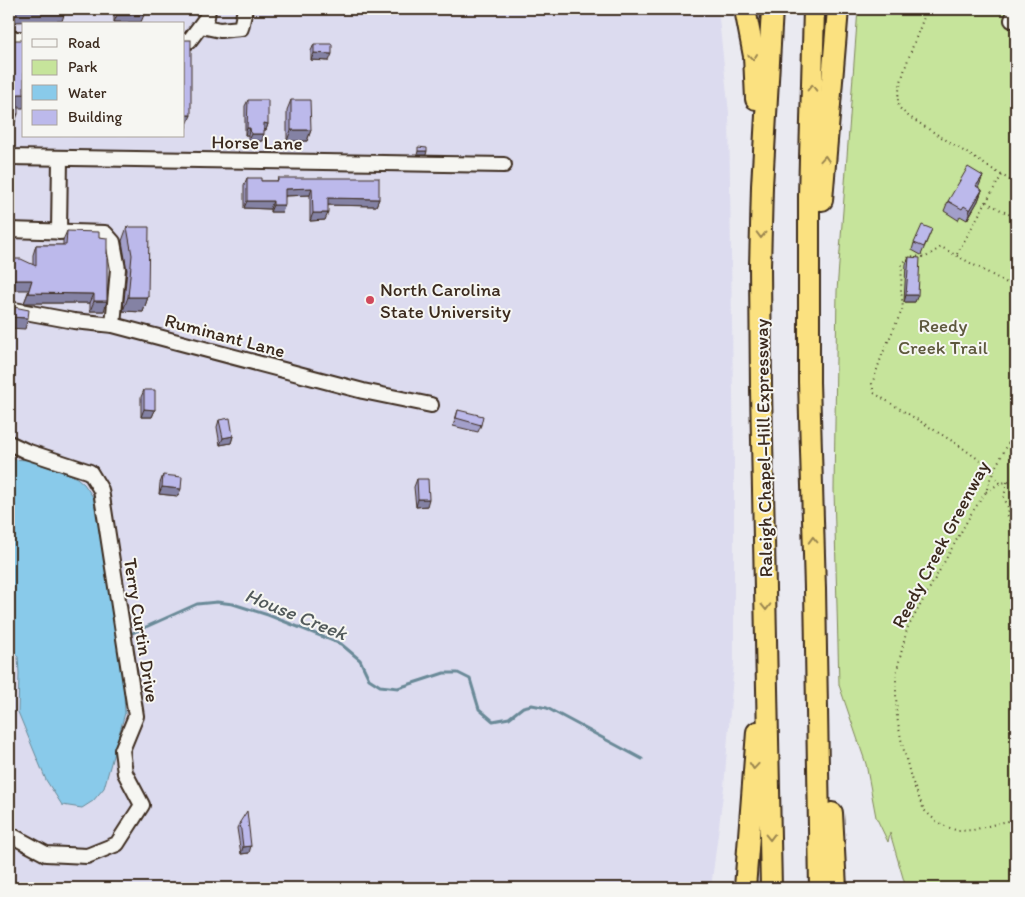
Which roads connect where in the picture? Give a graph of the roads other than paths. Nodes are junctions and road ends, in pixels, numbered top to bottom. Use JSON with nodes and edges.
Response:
{"nodes":[{"id":1,"x":208,"y":9,"type":"edge"},
{"id":2,"x":245,"y":9,"type":"edge"},
{"id":3,"x":745,"y":9,"type":"edge"},
{"id":4,"x":772,"y":9,"type":"edge"},
{"id":5,"x":814,"y":9,"type":"edge"},
{"id":6,"x":838,"y":9,"type":"edge"},
{"id":7,"x":201,"y":26,"type":"junction"},
{"id":8,"x":9,"y":39,"type":"edge"},
{"id":9,"x":22,"y":39,"type":"edge"},
{"id":10,"x":185,"y":41,"type":"edge"},
{"id":11,"x":9,"y":157,"type":"edge"},
{"id":12,"x":60,"y":158,"type":"junction"},
{"id":13,"x":504,"y":165,"type":"dead end"},
{"id":14,"x":762,"y":186,"type":"junction"},
{"id":15,"x":9,"y":230,"type":"edge"},
{"id":16,"x":59,"y":232,"type":"junction"},
{"id":17,"x":9,"y":309,"type":"edge"},
{"id":18,"x":113,"y":325,"type":"junction"},
{"id":19,"x":809,"y":382,"type":"junction"},
{"id":20,"x":431,"y":405,"type":"dead end"},
{"id":21,"x":9,"y":444,"type":"edge"},
{"id":22,"x":815,"y":589,"type":"junction"},
{"id":23,"x":766,"y":631,"type":"junction"},
{"id":24,"x":9,"y":834,"type":"edge"},
{"id":25,"x":745,"y":888,"type":"edge"},
{"id":26,"x":771,"y":888,"type":"edge"},
{"id":27,"x":820,"y":888,"type":"edge"},
{"id":28,"x":836,"y":888,"type":"edge"}],
"edges":[{"from":1,"to":7,"type":"street"},
{"from":2,"to":7,"type":"street"},
{"from":3,"to":14,"type":"highway","one_way":true},
{"from":4,"to":14,"type":"highway","name":"Raleigh Chapel–Hill Expressway"},
{"from":19,"to":5,"type":"highway","one_way":true},
{"from":19,"to":6,"type":"highway","one_way":true},
{"from":7,"to":10,"type":"street"},
{"from":8,"to":9,"type":"street"},
{"from":11,"to":12,"type":"street","name":"Horse Lane"},
{"from":12,"to":13,"type":"street","name":"Horse Lane"},
{"from":12,"to":16,"type":"street"},
{"from":14,"to":23,"type":"highway","name":"Raleigh Chapel–Hill Expressway","one_way":true},
{"from":15,"to":16,"type":"street"},
{"from":16,"to":18,"type":"street"},
{"from":17,"to":18,"type":"street","name":"Ruminant Lane"},
{"from":18,"to":20,"type":"street","name":"Ruminant Lane"},
{"from":22,"to":19,"type":"highway","one_way":true},
{"from":21,"to":24,"type":"street","name":"Terry Curtin Drive"},
{"from":22,"to":27,"type":"highway"},
{"from":22,"to":28,"type":"highway"},
{"from":23,"to":25,"type":"highway","one_way":true},
{"from":23,"to":26,"type":"highway","name":"Raleigh Chapel–Hill Expressway","one_way":true}]}
